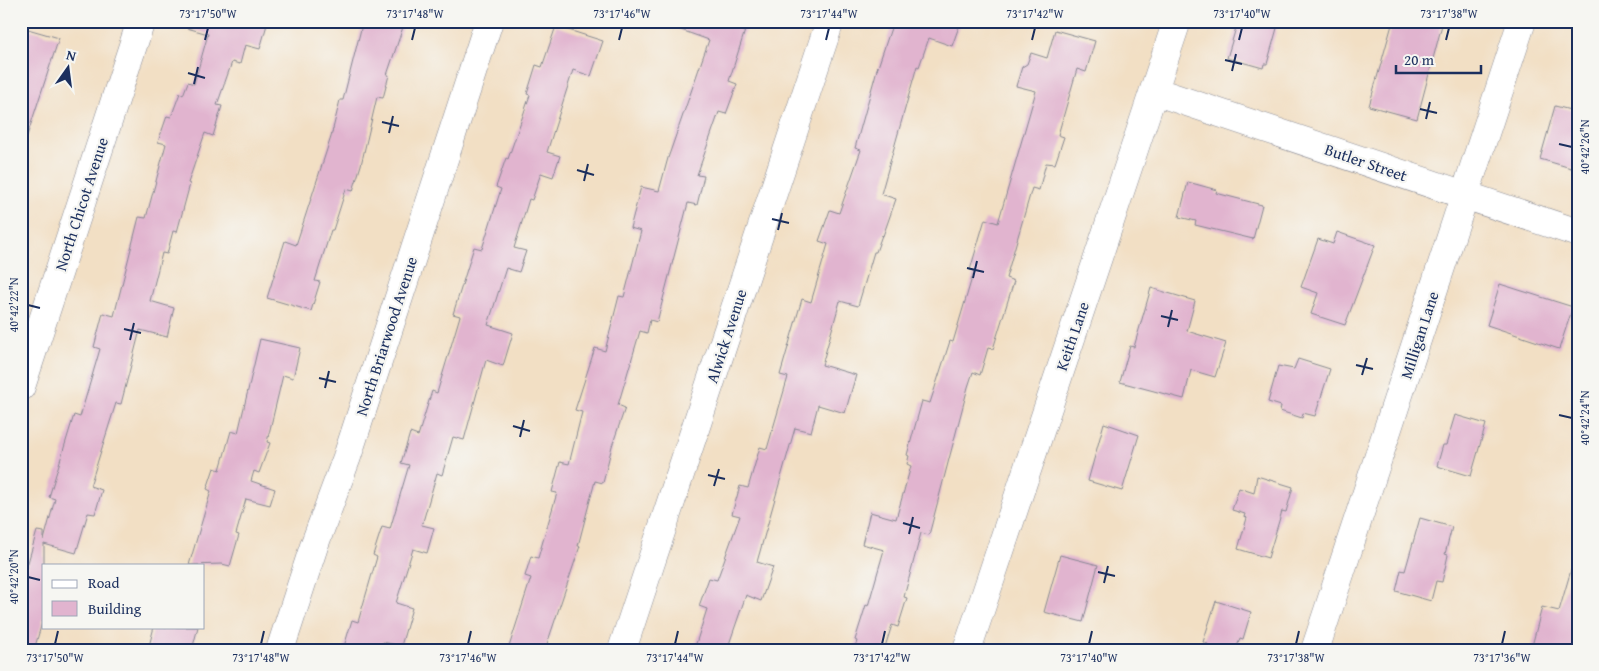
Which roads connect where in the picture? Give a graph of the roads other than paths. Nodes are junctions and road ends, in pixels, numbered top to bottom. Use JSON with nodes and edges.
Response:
{"nodes":[{"id":1,"x":141,"y":21,"type":"edge"},
{"id":2,"x":489,"y":21,"type":"edge"},
{"id":3,"x":830,"y":21,"type":"edge"},
{"id":4,"x":1177,"y":21,"type":"edge"},
{"id":5,"x":1522,"y":21,"type":"edge"},
{"id":6,"x":1154,"y":91,"type":"junction"},
{"id":7,"x":1465,"y":196,"type":"junction"},
{"id":8,"x":1578,"y":233,"type":"edge"},
{"id":9,"x":21,"y":386,"type":"edge"},
{"id":10,"x":280,"y":650,"type":"edge"},
{"id":11,"x":622,"y":650,"type":"edge"},
{"id":12,"x":967,"y":650,"type":"edge"},
{"id":13,"x":1315,"y":650,"type":"edge"}],
"edges":[{"from":1,"to":9,"type":"street","name":"North Chicot Avenue"},
{"from":2,"to":10,"type":"street","name":"North Briarwood Avenue"},
{"from":3,"to":11,"type":"street","name":"Alwick Avenue"},
{"from":4,"to":6,"type":"street","name":"Keith Lane"},
{"from":5,"to":7,"type":"street","name":"Milligan Lane"},
{"from":6,"to":7,"type":"street","name":"Butler Street"},
{"from":6,"to":12,"type":"street","name":"Keith Lane"},
{"from":7,"to":8,"type":"street","name":"Butler Street"},
{"from":7,"to":13,"type":"street","name":"Milligan Lane"}]}
